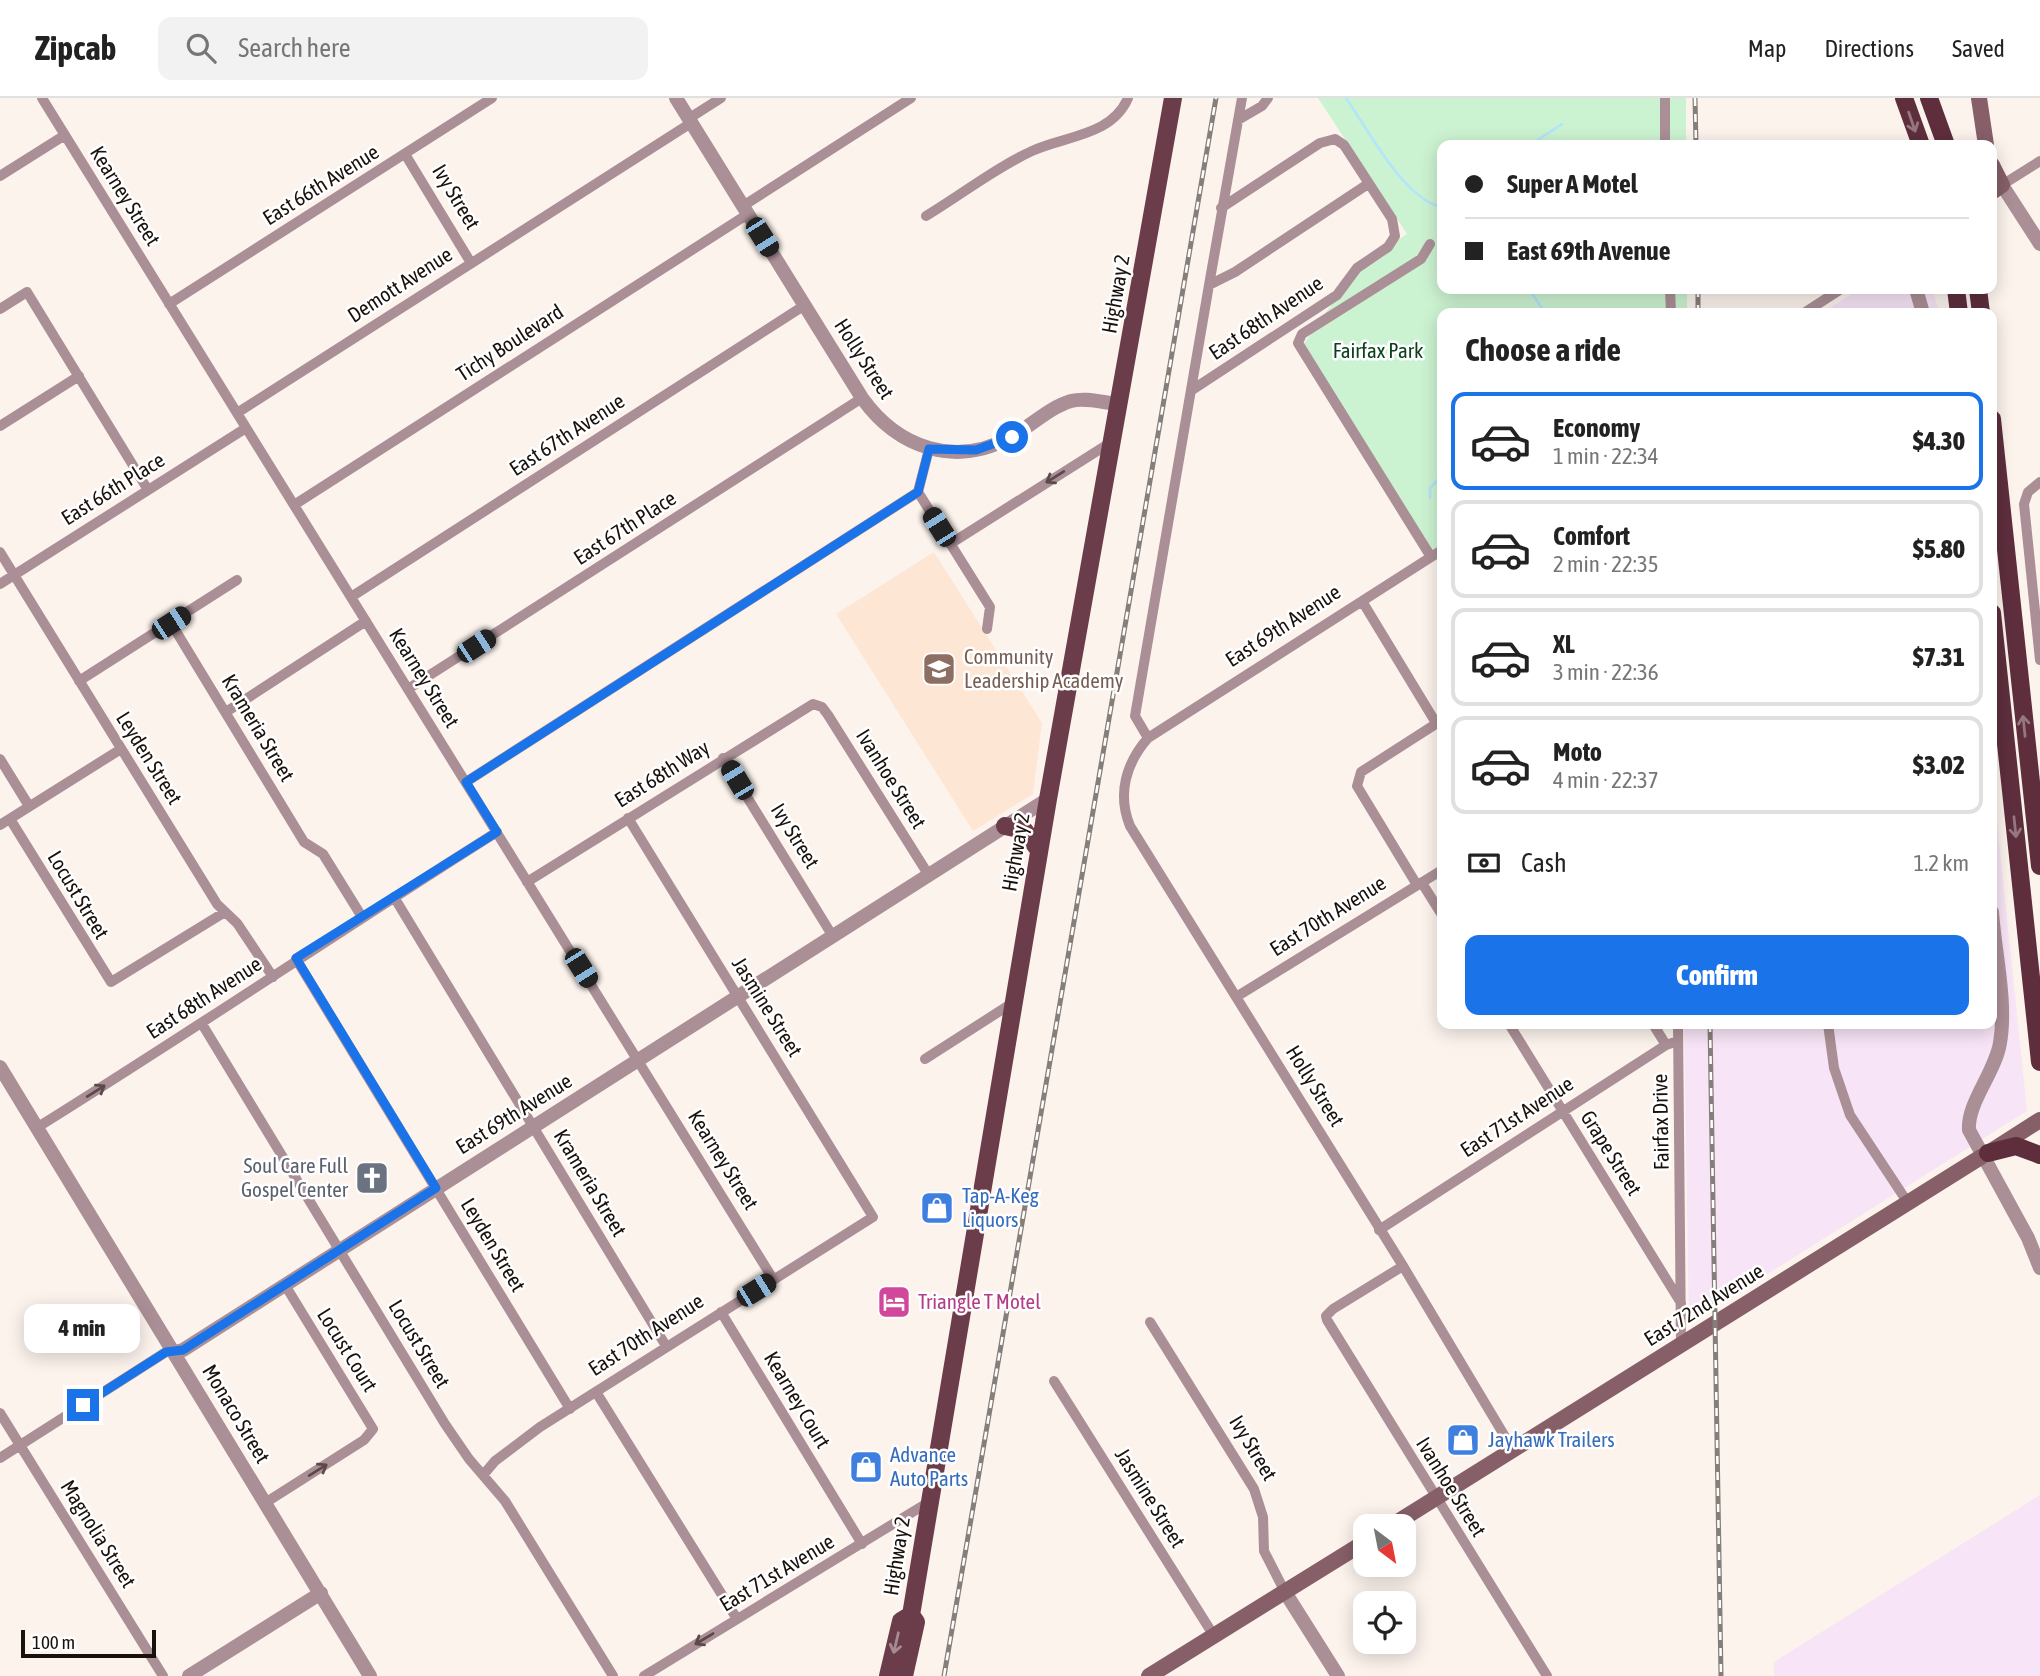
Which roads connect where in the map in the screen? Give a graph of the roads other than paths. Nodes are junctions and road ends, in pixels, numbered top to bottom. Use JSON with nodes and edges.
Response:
{"nodes":[{"id":1,"x":42,"y":98,"type":"edge"},
{"id":2,"x":492,"y":98,"type":"edge"},
{"id":3,"x":676,"y":98,"type":"edge"},
{"id":4,"x":721,"y":98,"type":"edge"},
{"id":5,"x":911,"y":98,"type":"edge"},
{"id":6,"x":1128,"y":98,"type":"edge"},
{"id":7,"x":1173,"y":98,"type":"edge"},
{"id":8,"x":1242,"y":98,"type":"edge"},
{"id":9,"x":1268,"y":98,"type":"edge"},
{"id":10,"x":1665,"y":98,"type":"edge"},
{"id":11,"x":1904,"y":98,"type":"edge"},
{"id":12,"x":1929,"y":98,"type":"edge"},
{"id":13,"x":1979,"y":98,"type":"edge"},
{"id":14,"x":1238,"y":120,"type":"junction"},
{"id":15,"x":690,"y":121,"type":"junction"},
{"id":16,"x":65,"y":135,"type":"junction"},
{"id":17,"x":1665,"y":140,"type":"edge"},
{"id":18,"x":1918,"y":140,"type":"edge"},
{"id":19,"x":1944,"y":140,"type":"edge"},
{"id":20,"x":1985,"y":140,"type":"edge"},
{"id":21,"x":405,"y":154,"type":"junction"},
{"id":22,"x":2040,"y":161,"type":"edge"},
{"id":23,"x":0,"y":176,"type":"edge"},
{"id":24,"x":1368,"y":184,"type":"junction"},
{"id":25,"x":1997,"y":188,"type":"edge"},
{"id":26,"x":1221,"y":208,"type":"junction"},
{"id":27,"x":745,"y":210,"type":"junction"},
{"id":28,"x":926,"y":216,"type":"dead end"},
{"id":29,"x":1430,"y":243,"type":"dead end"},
{"id":30,"x":2040,"y":244,"type":"edge"},
{"id":31,"x":471,"y":263,"type":"junction"},
{"id":32,"x":1209,"y":285,"type":"junction"},
{"id":33,"x":1833,"y":294,"type":"edge"},
{"id":34,"x":169,"y":304,"type":"junction"},
{"id":35,"x":805,"y":305,"type":"junction"},
{"id":36,"x":1812,"y":308,"type":"edge"},
{"id":37,"x":0,"y":309,"type":"edge"},
{"id":38,"x":79,"y":376,"type":"junction"},
{"id":39,"x":1192,"y":390,"type":"junction"},
{"id":40,"x":862,"y":398,"type":"junction"},
{"id":41,"x":1119,"y":404,"type":"junction"},
{"id":42,"x":237,"y":413,"type":"junction"},
{"id":43,"x":0,"y":426,"type":"edge"},
{"id":44,"x":246,"y":428,"type":"junction"},
{"id":45,"x":1113,"y":441,"type":"junction"},
{"id":46,"x":929,"y":449,"type":"junction"},
{"id":47,"x":1997,"y":466,"type":"edge"},
{"id":48,"x":2037,"y":484,"type":"edge"},
{"id":49,"x":148,"y":489,"type":"junction"},
{"id":50,"x":918,"y":492,"type":"junction"},
{"id":51,"x":294,"y":505,"type":"junction"},
{"id":52,"x":950,"y":544,"type":"junction"},
{"id":53,"x":0,"y":552,"type":"edge"},
{"id":54,"x":1437,"y":553,"type":"edge"},
{"id":55,"x":1431,"y":557,"type":"junction"},
{"id":56,"x":14,"y":575,"type":"junction"},
{"id":57,"x":237,"y":580,"type":"dead end"},
{"id":58,"x":0,"y":584,"type":"edge"},
{"id":59,"x":351,"y":597,"type":"junction"},
{"id":60,"x":1362,"y":601,"type":"junction"},
{"id":61,"x":366,"y":621,"type":"junction"},
{"id":62,"x":171,"y":623,"type":"junction"},
{"id":63,"x":987,"y":629,"type":"dead end"},
{"id":64,"x":1997,"y":660,"type":"edge"},
{"id":65,"x":2040,"y":660,"type":"edge"},
{"id":66,"x":79,"y":681,"type":"junction"},
{"id":67,"x":408,"y":689,"type":"junction"},
{"id":68,"x":819,"y":705,"type":"joint"},
{"id":69,"x":226,"y":712,"type":"junction"},
{"id":70,"x":1437,"y":719,"type":"edge"},
{"id":71,"x":1437,"y":723,"type":"edge"},
{"id":72,"x":1148,"y":738,"type":"junction"},
{"id":73,"x":121,"y":748,"type":"junction"},
{"id":74,"x":723,"y":758,"type":"junction"},
{"id":75,"x":0,"y":759,"type":"edge"},
{"id":76,"x":466,"y":782,"type":"junction"},
{"id":77,"x":1048,"y":799,"type":"junction"},
{"id":78,"x":30,"y":806,"type":"junction"},
{"id":79,"x":628,"y":818,"type":"junction"},
{"id":80,"x":5,"y":822,"type":"edge"},
{"id":81,"x":1005,"y":826,"type":"junction"},
{"id":82,"x":497,"y":832,"type":"junction"},
{"id":83,"x":1039,"y":850,"type":"junction"},
{"id":84,"x":2040,"y":866,"type":"edge"},
{"id":85,"x":1437,"y":873,"type":"edge"},
{"id":86,"x":928,"y":874,"type":"junction"},
{"id":87,"x":527,"y":882,"type":"junction"},
{"id":88,"x":1420,"y":884,"type":"junction"},
{"id":89,"x":394,"y":897,"type":"junction"},
{"id":90,"x":1437,"y":908,"type":"edge"},
{"id":91,"x":225,"y":912,"type":"junction"},
{"id":92,"x":362,"y":917,"type":"junction"},
{"id":93,"x":832,"y":935,"type":"junction"},
{"id":94,"x":296,"y":958,"type":"junction"},
{"id":95,"x":273,"y":977,"type":"junction"},
{"id":96,"x":1997,"y":980,"type":"edge"},
{"id":97,"x":738,"y":995,"type":"junction"},
{"id":98,"x":1236,"y":997,"type":"junction"},
{"id":99,"x":1014,"y":1002,"type":"junction"},
{"id":100,"x":202,"y":1024,"type":"junction"},
{"id":101,"x":1512,"y":1029,"type":"edge"},
{"id":102,"x":1656,"y":1029,"type":"edge"},
{"id":103,"x":1678,"y":1029,"type":"edge"},
{"id":104,"x":1829,"y":1029,"type":"edge"},
{"id":105,"x":1678,"y":1041,"type":"junction"},
{"id":106,"x":1666,"y":1045,"type":"junction"},
{"id":107,"x":925,"y":1059,"type":"dead end"},
{"id":108,"x":638,"y":1060,"type":"junction"},
{"id":109,"x":2040,"y":1062,"type":"edge"},
{"id":110,"x":0,"y":1067,"type":"edge"},
{"id":111,"x":1563,"y":1111,"type":"junction"},
{"id":112,"x":2040,"y":1120,"type":"edge"},
{"id":113,"x":38,"y":1127,"type":"junction"},
{"id":114,"x":533,"y":1127,"type":"junction"},
{"id":115,"x":1984,"y":1155,"type":"junction"},
{"id":116,"x":2040,"y":1155,"type":"edge"},
{"id":117,"x":436,"y":1188,"type":"junction"},
{"id":118,"x":1908,"y":1203,"type":"junction"},
{"id":119,"x":873,"y":1217,"type":"joint"},
{"id":120,"x":1379,"y":1230,"type":"junction"},
{"id":121,"x":340,"y":1250,"type":"junction"},
{"id":122,"x":1403,"y":1266,"type":"junction"},
{"id":123,"x":2040,"y":1268,"type":"edge"},
{"id":124,"x":774,"y":1279,"type":"junction"},
{"id":125,"x":285,"y":1285,"type":"junction"},
{"id":126,"x":1681,"y":1303,"type":"junction"},
{"id":127,"x":721,"y":1312,"type":"junction"},
{"id":128,"x":1150,"y":1322,"type":"dead end"},
{"id":129,"x":1681,"y":1344,"type":"junction"},
{"id":130,"x":666,"y":1346,"type":"junction"},
{"id":131,"x":174,"y":1352,"type":"junction"},
{"id":132,"x":1054,"y":1381,"type":"dead end"},
{"id":133,"x":596,"y":1392,"type":"junction"},
{"id":134,"x":570,"y":1409,"type":"junction"},
{"id":135,"x":0,"y":1413,"type":"edge"},
{"id":136,"x":20,"y":1445,"type":"junction"},
{"id":137,"x":1513,"y":1450,"type":"junction"},
{"id":138,"x":0,"y":1458,"type":"edge"},
{"id":139,"x":484,"y":1474,"type":"junction"},
{"id":140,"x":1435,"y":1498,"type":"junction"},
{"id":141,"x":929,"y":1502,"type":"junction"},
{"id":142,"x":265,"y":1503,"type":"junction"},
{"id":143,"x":1410,"y":1514,"type":"edge"},
{"id":144,"x":862,"y":1544,"type":"junction"},
{"id":145,"x":1353,"y":1550,"type":"edge"},
{"id":146,"x":1285,"y":1592,"type":"junction"},
{"id":147,"x":320,"y":1593,"type":"junction"},
{"id":148,"x":911,"y":1615,"type":"junction"},
{"id":149,"x":737,"y":1619,"type":"junction"},
{"id":150,"x":1214,"y":1636,"type":"junction"},
{"id":151,"x":1160,"y":1671,"type":"edge"},
{"id":152,"x":163,"y":1676,"type":"edge"},
{"id":153,"x":189,"y":1676,"type":"edge"},
{"id":154,"x":370,"y":1676,"type":"edge"},
{"id":155,"x":614,"y":1676,"type":"edge"},
{"id":156,"x":644,"y":1676,"type":"edge"},
{"id":157,"x":888,"y":1676,"type":"edge"},
{"id":158,"x":904,"y":1676,"type":"edge"},
{"id":159,"x":1149,"y":1676,"type":"edge"},
{"id":160,"x":1338,"y":1676,"type":"edge"},
{"id":161,"x":1547,"y":1676,"type":"edge"}],
"edges":[{"from":1,"to":16,"type":"street","name":"Kearney Street"},
{"from":2,"to":21,"type":"street","name":"East 66th Avenue"},
{"from":3,"to":15,"type":"street","name":"Holly Street"},
{"from":4,"to":15,"type":"street"},
{"from":5,"to":27,"type":"street"},
{"from":6,"to":28,"type":"street"},
{"from":7,"to":41,"type":"main road","name":"Highway 2"},
{"from":8,"to":14,"type":"street"},
{"from":9,"to":14,"type":"street"},
{"from":10,"to":17,"type":"street"},
{"from":11,"to":18,"type":"highway","one_way":true},
{"from":12,"to":19,"type":"highway"},
{"from":13,"to":20,"type":"main road"},
{"from":14,"to":26,"type":"street"},
{"from":15,"to":27,"type":"street","name":"Holly Street"},
{"from":15,"to":31,"type":"street","name":"Demott Avenue"},
{"from":16,"to":23,"type":"street"},
{"from":16,"to":34,"type":"street","name":"Kearney Street"},
{"from":21,"to":31,"type":"street","name":"Ivy Street"},
{"from":21,"to":34,"type":"street","name":"East 66th Avenue"},
{"from":22,"to":25,"type":"street"},
{"from":24,"to":26,"type":"street"},
{"from":24,"to":32,"type":"street"},
{"from":24,"to":39,"type":"street","name":"East 68th Avenue"},
{"from":25,"to":30,"type":"street"},
{"from":26,"to":32,"type":"street"},
{"from":27,"to":35,"type":"street","name":"Holly Street"},
{"from":27,"to":51,"type":"street","name":"Tichy Boulevard"},
{"from":29,"to":55,"type":"street"},
{"from":31,"to":42,"type":"street","name":"Demott Avenue"},
{"from":32,"to":39,"type":"street"},
{"from":33,"to":36,"type":"street"},
{"from":34,"to":42,"type":"street","name":"Kearney Street"},
{"from":35,"to":40,"type":"street","name":"Holly Street"},
{"from":35,"to":59,"type":"street","name":"East 67th Avenue"},
{"from":37,"to":38,"type":"street"},
{"from":38,"to":43,"type":"street"},
{"from":38,"to":49,"type":"street"},
{"from":39,"to":72,"type":"street"},
{"from":40,"to":46,"type":"street","name":"Holly Street"},
{"from":40,"to":67,"type":"street","name":"East 67th Place"},
{"from":41,"to":45,"type":"main road","name":"Highway 2"},
{"from":41,"to":46,"type":"street","name":"Holly Street"},
{"from":42,"to":44,"type":"street","name":"Kearney Street"},
{"from":44,"to":49,"type":"street","name":"East 66th Place"},
{"from":44,"to":51,"type":"street","name":"Kearney Street"},
{"from":45,"to":52,"type":"street","one_way":true},
{"from":45,"to":77,"type":"main road","name":"Highway 2"},
{"from":46,"to":50,"type":"street"},
{"from":84,"to":47,"type":"highway","one_way":true},
{"from":48,"to":65,"type":"street"},
{"from":49,"to":56,"type":"street","name":"East 66th Place"},
{"from":50,"to":52,"type":"street"},
{"from":50,"to":76,"type":"street"},
{"from":51,"to":59,"type":"street","name":"Kearney Street"},
{"from":52,"to":63,"type":"street"},
{"from":53,"to":56,"type":"street","name":"Leyden Street"},
{"from":54,"to":55,"type":"street","name":"East 69th Avenue"},
{"from":55,"to":60,"type":"street","name":"East 69th Avenue"},
{"from":56,"to":58,"type":"street","name":"East 66th Place"},
{"from":56,"to":66,"type":"street","name":"Leyden Street"},
{"from":57,"to":62,"type":"street"},
{"from":59,"to":61,"type":"street","name":"Kearney Street"},
{"from":60,"to":70,"type":"street"},
{"from":60,"to":72,"type":"street","name":"East 69th Avenue"},
{"from":61,"to":67,"type":"street","name":"Kearney Street"},
{"from":61,"to":69,"type":"street"},
{"from":62,"to":66,"type":"street"},
{"from":62,"to":69,"type":"street","name":"Krameria Street"},
{"from":64,"to":109,"type":"highway","one_way":true},
{"from":66,"to":73,"type":"street","name":"Leyden Street"},
{"from":67,"to":76,"type":"street","name":"Kearney Street"},
{"from":68,"to":74,"type":"street","name":"East 68th Way"},
{"from":68,"to":86,"type":"street","name":"Ivanhoe Street"},
{"from":69,"to":92,"type":"street","name":"Krameria Street"},
{"from":71,"to":88,"type":"street"},
{"from":72,"to":98,"type":"street","name":"Holly Street"},
{"from":73,"to":78,"type":"street"},
{"from":73,"to":91,"type":"street","name":"Leyden Street"},
{"from":74,"to":79,"type":"street","name":"East 68th Way"},
{"from":74,"to":93,"type":"street","name":"Ivy Street"},
{"from":75,"to":78,"type":"street"},
{"from":76,"to":82,"type":"street","name":"Kearney Street"},
{"from":77,"to":81,"type":"street","name":"East 69th Avenue"},
{"from":77,"to":83,"type":"main road","name":"Highway 2"},
{"from":78,"to":80,"type":"street"},
{"from":79,"to":87,"type":"street","name":"East 68th Way"},
{"from":79,"to":97,"type":"street","name":"Jasmine Street"},
{"from":80,"to":91,"type":"street","name":"Locust Street"},
{"from":81,"to":83,"type":"main road"},
{"from":81,"to":86,"type":"street","name":"East 69th Avenue"},
{"from":82,"to":87,"type":"street","name":"Kearney Street"},
{"from":82,"to":89,"type":"street","name":"East 68th Avenue"},
{"from":83,"to":99,"type":"main road","name":"Highway 2"},
{"from":85,"to":88,"type":"street","name":"East 70th Avenue"},
{"from":86,"to":93,"type":"street","name":"East 69th Avenue"},
{"from":87,"to":108,"type":"street","name":"Kearney Street"},
{"from":88,"to":90,"type":"street"},
{"from":88,"to":98,"type":"street","name":"East 70th Avenue"},
{"from":89,"to":92,"type":"street","name":"East 68th Avenue"},
{"from":89,"to":114,"type":"street","name":"Krameria Street"},
{"from":91,"to":95,"type":"street","name":"Leyden Street"},
{"from":92,"to":94,"type":"street","name":"East 68th Avenue"},
{"from":93,"to":97,"type":"street","name":"East 69th Avenue"},
{"from":94,"to":95,"type":"street","name":"East 68th Avenue"},
{"from":94,"to":117,"type":"street","name":"Leyden Street"},
{"from":95,"to":100,"type":"street","name":"East 68th Avenue"},
{"from":96,"to":115,"type":"street"},
{"from":97,"to":108,"type":"street","name":"East 69th Avenue"},
{"from":97,"to":119,"type":"street","name":"Jasmine Street"},
{"from":98,"to":120,"type":"street","name":"Holly Street"},
{"from":99,"to":107,"type":"street"},
{"from":99,"to":141,"type":"main road","name":"Highway 2"},
{"from":113,"to":100,"type":"street","name":"East 68th Avenue","one_way":true},
{"from":100,"to":121,"type":"street","name":"Locust Street"},
{"from":101,"to":111,"type":"street","name":"Grape Street"},
{"from":102,"to":106,"type":"street"},
{"from":103,"to":105,"type":"street","name":"Fairfax Drive"},
{"from":104,"to":118,"type":"street"},
{"from":105,"to":106,"type":"street","name":"East 71st Avenue"},
{"from":105,"to":126,"type":"street","name":"Fairfax Drive"},
{"from":106,"to":111,"type":"street","name":"East 71st Avenue"},
{"from":108,"to":114,"type":"street","name":"East 69th Avenue"},
{"from":108,"to":124,"type":"street","name":"Kearney Street"},
{"from":110,"to":113,"type":"street","name":"Monaco Street"},
{"from":111,"to":120,"type":"street","name":"East 71st Avenue"},
{"from":111,"to":126,"type":"street","name":"Grape Street"},
{"from":112,"to":115,"type":"main road","name":"East 72nd Avenue"},
{"from":113,"to":131,"type":"street","name":"Monaco Street"},
{"from":114,"to":117,"type":"street","name":"East 69th Avenue"},
{"from":114,"to":130,"type":"street","name":"Krameria Street"},
{"from":115,"to":116,"type":"highway"},
{"from":115,"to":118,"type":"main road","name":"East 72nd Avenue"},
{"from":115,"to":123,"type":"street"},
{"from":117,"to":121,"type":"street","name":"East 69th Avenue"},
{"from":117,"to":134,"type":"street","name":"Leyden Street"},
{"from":118,"to":129,"type":"main road","name":"East 72nd Avenue"},
{"from":119,"to":124,"type":"street","name":"East 70th Avenue"},
{"from":120,"to":122,"type":"street","name":"Holly Street"},
{"from":121,"to":125,"type":"street","name":"East 69th Avenue"},
{"from":121,"to":139,"type":"street","name":"Locust Street"},
{"from":122,"to":137,"type":"street","name":"Holly Street"},
{"from":122,"to":140,"type":"street","name":"Ivanhoe Street"},
{"from":124,"to":127,"type":"street","name":"East 70th Avenue"},
{"from":125,"to":131,"type":"street","name":"East 69th Avenue"},
{"from":142,"to":125,"type":"street","name":"Locust Court","one_way":true},
{"from":126,"to":129,"type":"street","name":"Fairfax Drive"},
{"from":127,"to":130,"type":"street","name":"East 70th Avenue"},
{"from":127,"to":144,"type":"street","name":"Kearney Court"},
{"from":128,"to":146,"type":"street","name":"Ivy Street"},
{"from":129,"to":137,"type":"main road","name":"East 72nd Avenue"},
{"from":130,"to":133,"type":"street","name":"East 70th Avenue"},
{"from":131,"to":136,"type":"street","name":"East 69th Avenue"},
{"from":131,"to":142,"type":"street","name":"Monaco Street"},
{"from":132,"to":150,"type":"street","name":"Jasmine Street"},
{"from":133,"to":134,"type":"street","name":"East 70th Avenue"},
{"from":133,"to":149,"type":"street"},
{"from":134,"to":139,"type":"street","name":"East 70th Avenue"},
{"from":135,"to":136,"type":"street","name":"Magnolia Street"},
{"from":136,"to":138,"type":"street","name":"East 69th Avenue"},
{"from":136,"to":152,"type":"street","name":"Magnolia Street"},
{"from":137,"to":140,"type":"main road","name":"East 72nd Avenue"},
{"from":139,"to":155,"type":"street","name":"Locust Street"},
{"from":140,"to":143,"type":"main road","name":"East 72nd Avenue"},
{"from":140,"to":161,"type":"street","name":"Ivanhoe Street"},
{"from":141,"to":144,"type":"street","name":"East 71st Avenue"},
{"from":141,"to":148,"type":"main road","name":"Highway 2"},
{"from":142,"to":147,"type":"street","name":"Monaco Street"},
{"from":144,"to":149,"type":"street","name":"East 71st Avenue"},
{"from":145,"to":146,"type":"main road"},
{"from":146,"to":150,"type":"main road"},
{"from":146,"to":160,"type":"street","name":"Ivy Street"},
{"from":147,"to":153,"type":"street"},
{"from":147,"to":154,"type":"street","name":"Monaco Street"},
{"from":148,"to":157,"type":"main road","name":"Highway 2","one_way":true},
{"from":148,"to":158,"type":"main road","name":"Highway 2"},
{"from":149,"to":156,"type":"street","name":"East 71st Avenue","one_way":true},
{"from":150,"to":151,"type":"main road"},
{"from":151,"to":159,"type":"main road"}]}
